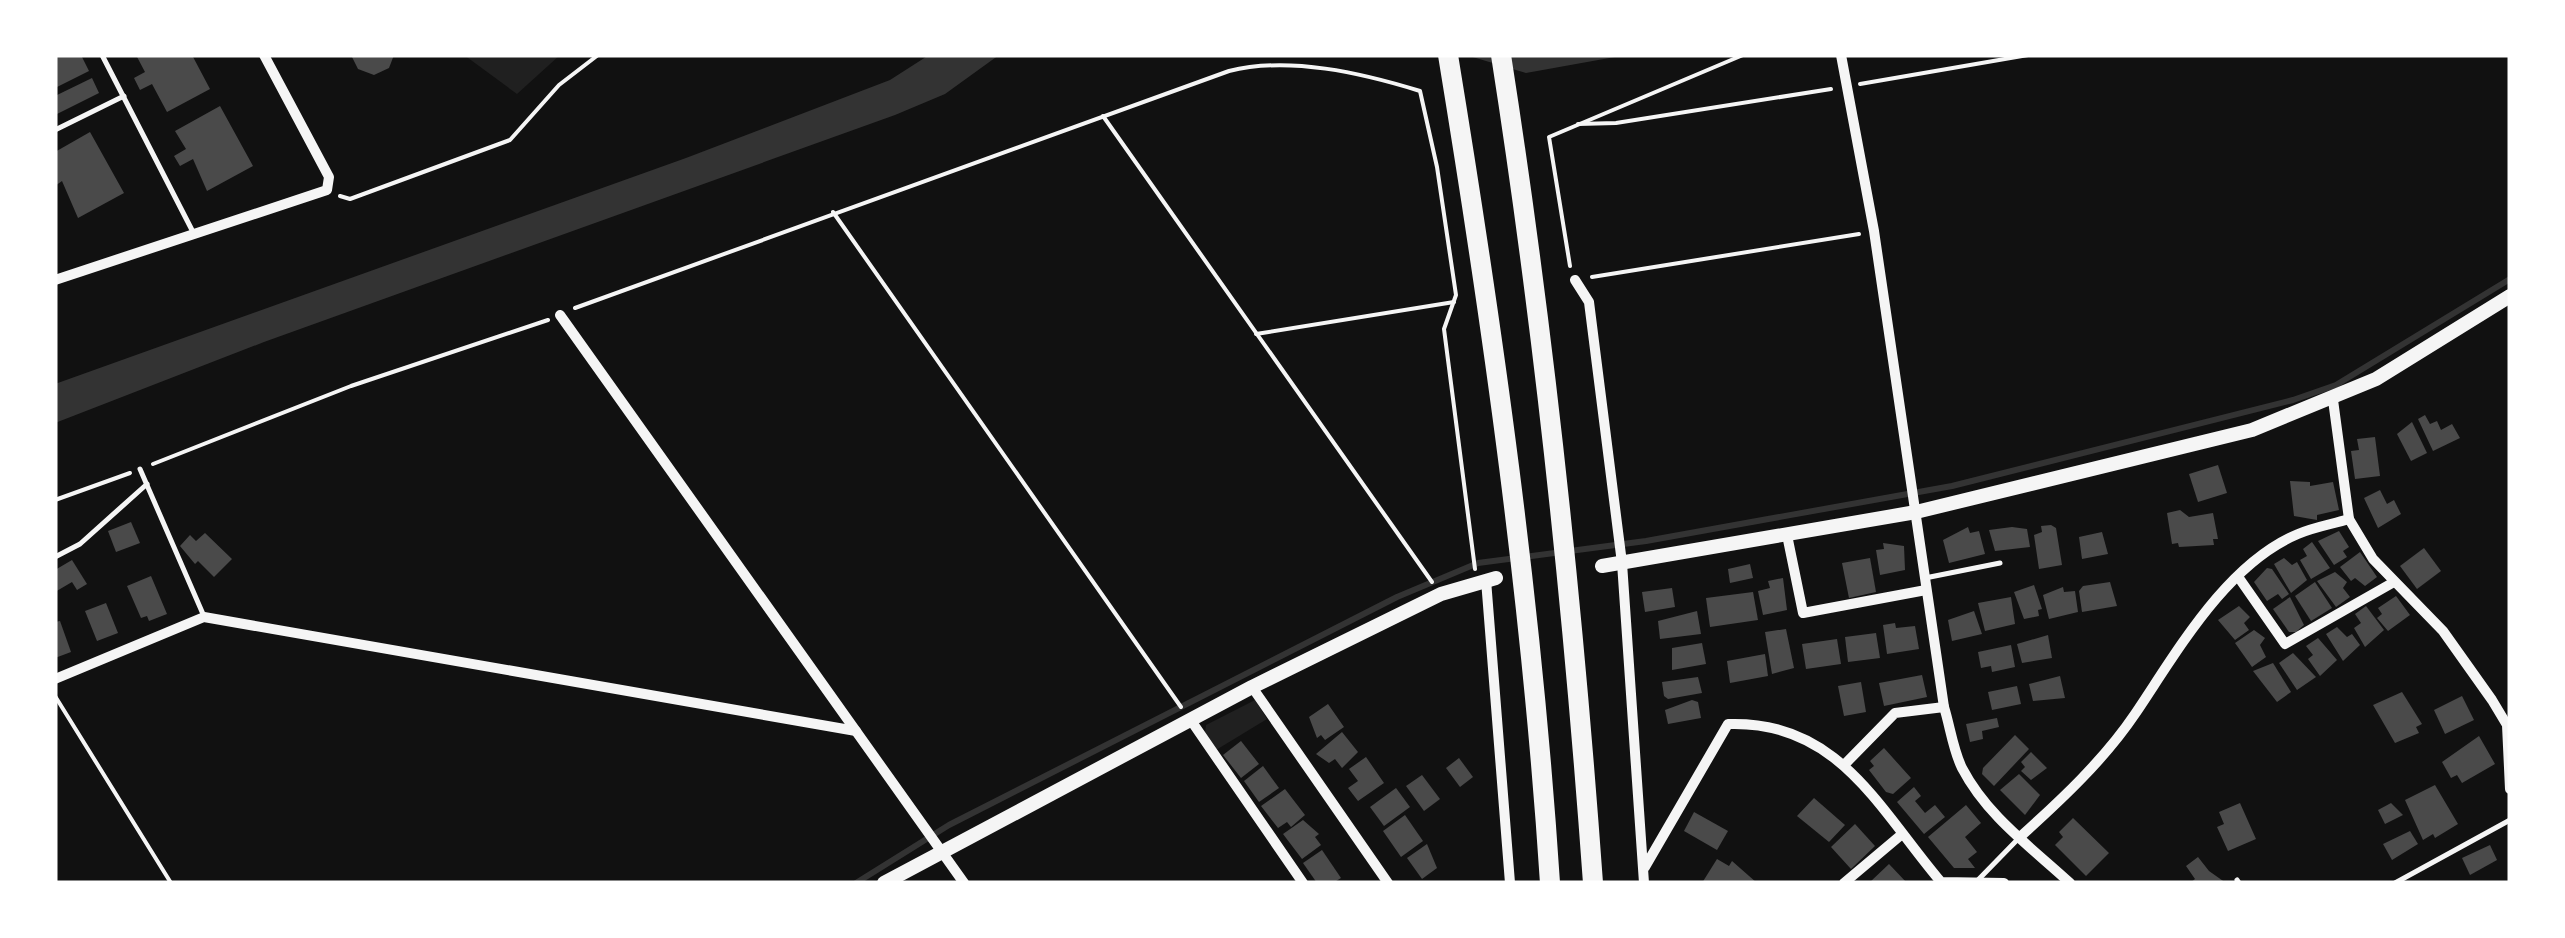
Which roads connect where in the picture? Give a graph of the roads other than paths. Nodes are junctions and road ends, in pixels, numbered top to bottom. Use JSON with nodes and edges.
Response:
{"nodes":[{"id":1,"x":102,"y":55,"type":"edge"},
{"id":2,"x":264,"y":55,"type":"edge"},
{"id":3,"x":1448,"y":55,"type":"edge"},
{"id":4,"x":1502,"y":55,"type":"edge"},
{"id":5,"x":1841,"y":55,"type":"edge"},
{"id":6,"x":124,"y":96,"type":"junction"},
{"id":7,"x":55,"y":130,"type":"edge"},
{"id":8,"x":193,"y":232,"type":"junction"},
{"id":9,"x":55,"y":280,"type":"edge"},
{"id":10,"x":1575,"y":280,"type":"road end"},
{"id":11,"x":2510,"y":296,"type":"edge"},
{"id":12,"x":560,"y":316,"type":"road end"},
{"id":13,"x":2333,"y":400,"type":"junction"},
{"id":14,"x":140,"y":469,"type":"road end"},
{"id":15,"x":147,"y":484,"type":"junction"},
{"id":16,"x":1916,"y":509,"type":"junction"},
{"id":17,"x":2350,"y":519,"type":"junction"},
{"id":18,"x":1787,"y":535,"type":"junction"},
{"id":19,"x":55,"y":557,"type":"edge"},
{"id":20,"x":1622,"y":563,"type":"junction"},
{"id":21,"x":2000,"y":563,"type":"dead end"},
{"id":22,"x":1602,"y":566,"type":"dead end"},
{"id":23,"x":2240,"y":578,"type":"junction"},
{"id":24,"x":1486,"y":580,"type":"joint"},
{"id":25,"x":2394,"y":582,"type":"junction"},
{"id":26,"x":1926,"y":584,"type":"junction"},
{"id":27,"x":204,"y":617,"type":"junction"},
{"id":28,"x":55,"y":679,"type":"edge"},
{"id":29,"x":1252,"y":686,"type":"junction"},
{"id":30,"x":1944,"y":707,"type":"junction"},
{"id":31,"x":1190,"y":719,"type":"junction"},
{"id":32,"x":856,"y":731,"type":"junction"},
{"id":33,"x":1846,"y":763,"type":"junction"},
{"id":34,"x":2510,"y":789,"type":"edge"},
{"id":35,"x":2510,"y":820,"type":"edge"},
{"id":36,"x":1901,"y":835,"type":"junction"},
{"id":37,"x":2020,"y":837,"type":"junction"},
{"id":38,"x":940,"y":849,"type":"junction"},
{"id":39,"x":1644,"y":868,"type":"junction"},
{"id":40,"x":904,"y":877,"type":"edge"},
{"id":41,"x":1978,"y":880,"type":"junction"},
{"id":42,"x":1941,"y":882,"type":"edge"},
{"id":43,"x":884,"y":883,"type":"edge"},
{"id":44,"x":964,"y":883,"type":"edge"},
{"id":45,"x":1303,"y":883,"type":"edge"},
{"id":46,"x":1388,"y":883,"type":"edge"},
{"id":47,"x":1510,"y":883,"type":"edge"},
{"id":48,"x":1550,"y":883,"type":"edge"},
{"id":49,"x":1593,"y":883,"type":"edge"},
{"id":50,"x":1644,"y":883,"type":"edge"},
{"id":51,"x":1844,"y":883,"type":"edge"},
{"id":52,"x":2004,"y":883,"type":"edge"},
{"id":53,"x":2070,"y":883,"type":"edge"},
{"id":54,"x":2395,"y":883,"type":"edge"}],
"edges":[{"from":1,"to":6,"type":"lane"},
{"from":2,"to":8,"type":"street"},
{"from":3,"to":48,"type":"highway"},
{"from":4,"to":49,"type":"highway"},
{"from":5,"to":16,"type":"street"},
{"from":6,"to":7,"type":"lane"},
{"from":6,"to":8,"type":"lane"},
{"from":8,"to":9,"type":"street"},
{"from":10,"to":20,"type":"street"},
{"from":11,"to":13,"type":"street"},
{"from":12,"to":32,"type":"street"},
{"from":13,"to":16,"type":"street"},
{"from":13,"to":17,"type":"street"},
{"from":14,"to":15,"type":"lane"},
{"from":15,"to":19,"type":"lane"},
{"from":15,"to":27,"type":"lane"},
{"from":16,"to":18,"type":"street"},
{"from":16,"to":26,"type":"street"},
{"from":17,"to":23,"type":"street"},
{"from":17,"to":25,"type":"street"},
{"from":18,"to":20,"type":"street"},
{"from":18,"to":26,"type":"street"},
{"from":20,"to":22,"type":"street"},
{"from":20,"to":39,"type":"street"},
{"from":21,"to":26,"type":"lane"},
{"from":23,"to":25,"type":"street"},
{"from":23,"to":37,"type":"street"},
{"from":24,"to":29,"type":"street"},
{"from":24,"to":47,"type":"street"},
{"from":25,"to":34,"type":"street"},
{"from":26,"to":30,"type":"street"},
{"from":27,"to":28,"type":"street"},
{"from":27,"to":32,"type":"street"},
{"from":29,"to":31,"type":"street"},
{"from":29,"to":46,"type":"street"},
{"from":30,"to":33,"type":"street"},
{"from":30,"to":37,"type":"street"},
{"from":31,"to":38,"type":"street"},
{"from":31,"to":45,"type":"street"},
{"from":32,"to":38,"type":"street"},
{"from":33,"to":36,"type":"street"},
{"from":33,"to":39,"type":"street"},
{"from":35,"to":54,"type":"lane"},
{"from":36,"to":42,"type":"street"},
{"from":36,"to":51,"type":"street"},
{"from":37,"to":41,"type":"lane"},
{"from":37,"to":53,"type":"street"},
{"from":38,"to":40,"type":"street"},
{"from":38,"to":44,"type":"street"},
{"from":39,"to":50,"type":"street"},
{"from":40,"to":43,"type":"street"},
{"from":41,"to":42,"type":"street"},
{"from":41,"to":52,"type":"street"}]}
